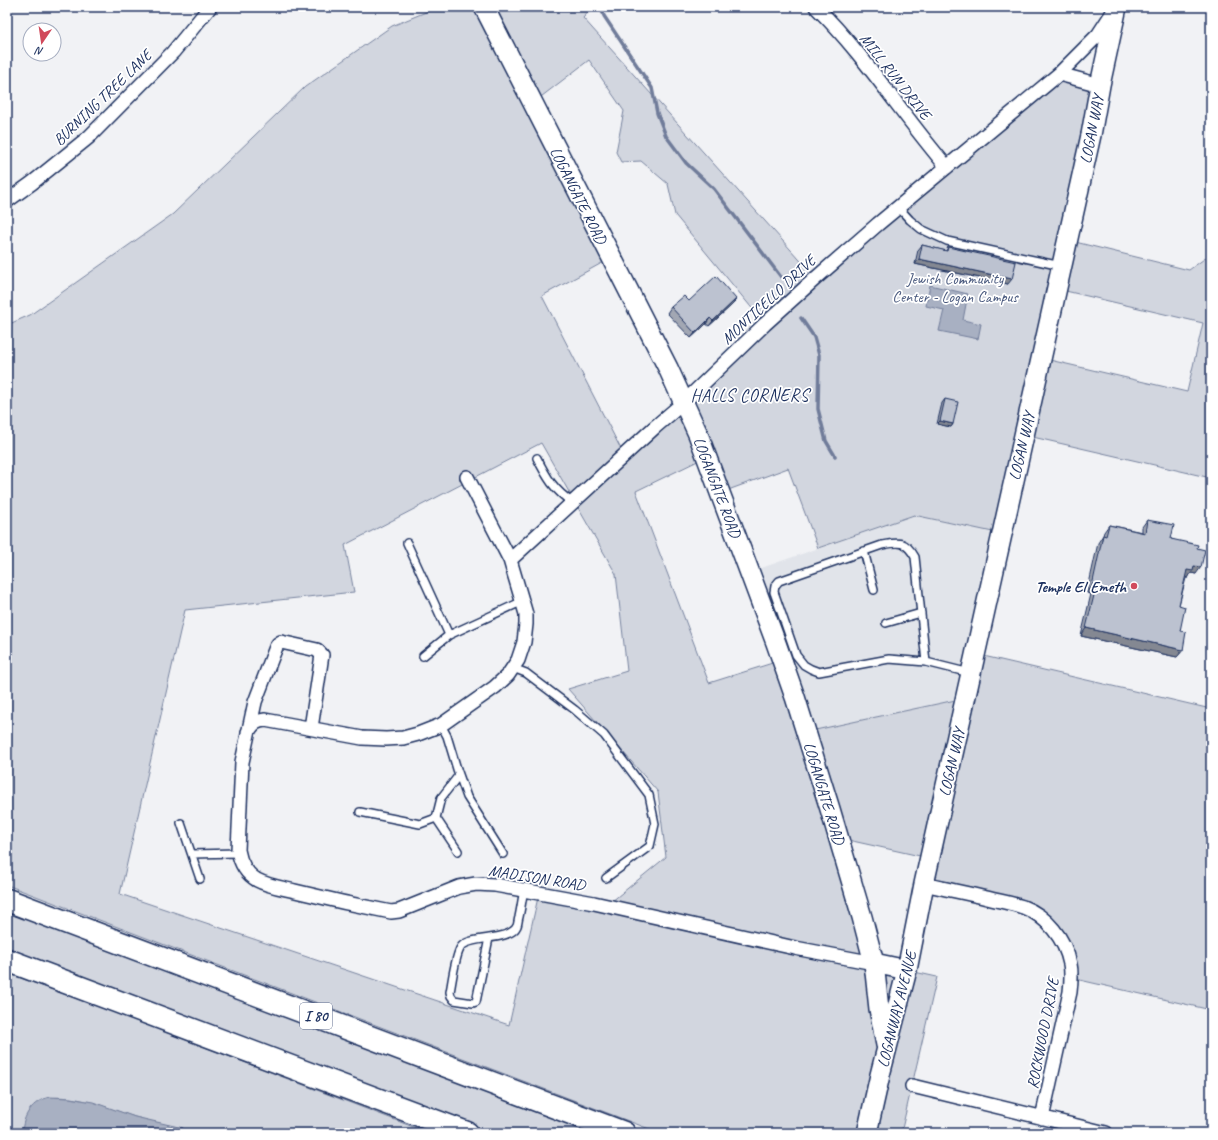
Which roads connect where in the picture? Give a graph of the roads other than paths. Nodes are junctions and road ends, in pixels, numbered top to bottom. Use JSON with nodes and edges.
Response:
{"nodes":[{"id":1,"x":210,"y":7,"type":"edge"},
{"id":2,"x":484,"y":7,"type":"edge"},
{"id":3,"x":816,"y":7,"type":"edge"},
{"id":4,"x":1116,"y":7,"type":"edge"},
{"id":5,"x":1059,"y":74,"type":"junction"},
{"id":6,"x":1100,"y":85,"type":"junction"},
{"id":7,"x":947,"y":166,"type":"junction"},
{"id":8,"x":7,"y":201,"type":"edge"},
{"id":9,"x":898,"y":207,"type":"junction"},
{"id":10,"x":1061,"y":266,"type":"junction"},
{"id":11,"x":684,"y":402,"type":"junction"},
{"id":12,"x":537,"y":458,"type":"dead end"},
{"id":13,"x":468,"y":478,"type":"dead end"},
{"id":14,"x":573,"y":502,"type":"junction"},
{"id":15,"x":407,"y":543,"type":"dead end"},
{"id":16,"x":864,"y":552,"type":"junction"},
{"id":17,"x":510,"y":560,"type":"junction"},
{"id":18,"x":874,"y":590,"type":"dead end"},
{"id":19,"x":523,"y":601,"type":"junction"},
{"id":20,"x":771,"y":608,"type":"junction"},
{"id":21,"x":921,"y":613,"type":"junction"},
{"id":22,"x":886,"y":623,"type":"dead end"},
{"id":23,"x":449,"y":635,"type":"junction"},
{"id":24,"x":423,"y":656,"type":"dead end"},
{"id":25,"x":926,"y":662,"type":"junction"},
{"id":26,"x":513,"y":668,"type":"junction"},
{"id":27,"x":970,"y":673,"type":"junction"},
{"id":28,"x":441,"y":725,"type":"junction"},
{"id":29,"x":311,"y":728,"type":"junction"},
{"id":30,"x":248,"y":732,"type":"junction"},
{"id":31,"x":459,"y":775,"type":"junction"},
{"id":32,"x":360,"y":812,"type":"dead end"},
{"id":33,"x":436,"y":818,"type":"junction"},
{"id":34,"x":181,"y":823,"type":"dead end"},
{"id":35,"x":458,"y":851,"type":"dead end"},
{"id":36,"x":238,"y":852,"type":"junction"},
{"id":37,"x":192,"y":854,"type":"junction"},
{"id":38,"x":503,"y":854,"type":"dead end"},
{"id":39,"x":606,"y":878,"type":"dead end"},
{"id":40,"x":200,"y":879,"type":"dead end"},
{"id":41,"x":924,"y":884,"type":"junction"},
{"id":42,"x":524,"y":890,"type":"junction"},
{"id":43,"x":7,"y":900,"type":"edge"},
{"id":44,"x":489,"y":938,"type":"junction"},
{"id":45,"x":7,"y":960,"type":"edge"},
{"id":46,"x":874,"y":963,"type":"junction"},
{"id":47,"x":907,"y":970,"type":"junction"},
{"id":48,"x":887,"y":1050,"type":"junction"},
{"id":49,"x":912,"y":1086,"type":"dead end"},
{"id":50,"x":1042,"y":1118,"type":"junction"},
{"id":51,"x":467,"y":1133,"type":"edge"},
{"id":52,"x":624,"y":1133,"type":"edge"},
{"id":53,"x":867,"y":1133,"type":"edge"},
{"id":54,"x":1106,"y":1133,"type":"edge"}],
"edges":[{"from":1,"to":8,"type":"street","name":"BURNING TREE LANE"},
{"from":2,"to":11,"type":"street","name":"LOGANGATE ROAD"},
{"from":3,"to":7,"type":"street","name":"MILL RUN DRIVE"},
{"from":4,"to":5,"type":"street","name":"MONTICELLO DRIVE"},
{"from":4,"to":6,"type":"street","name":"LOGAN WAY"},
{"from":5,"to":6,"type":"street"},
{"from":5,"to":7,"type":"street","name":"MONTICELLO DRIVE"},
{"from":6,"to":10,"type":"street","name":"LOGAN WAY"},
{"from":7,"to":9,"type":"street","name":"MONTICELLO DRIVE"},
{"from":9,"to":10,"type":"lane"},
{"from":9,"to":11,"type":"street","name":"MONTICELLO DRIVE"},
{"from":10,"to":27,"type":"street","name":"LOGAN WAY"},
{"from":11,"to":14,"type":"street","name":"MONTICELLO DRIVE"},
{"from":11,"to":20,"type":"street","name":"LOGANGATE ROAD"},
{"from":12,"to":14,"type":"lane"},
{"from":13,"to":17,"type":"street"},
{"from":14,"to":17,"type":"street","name":"MONTICELLO DRIVE"},
{"from":15,"to":23,"type":"lane"},
{"from":16,"to":18,"type":"lane"},
{"from":16,"to":20,"type":"lane"},
{"from":16,"to":21,"type":"lane"},
{"from":17,"to":19,"type":"street"},
{"from":19,"to":23,"type":"lane"},
{"from":19,"to":26,"type":"street"},
{"from":20,"to":25,"type":"lane"},
{"from":20,"to":46,"type":"street","name":"LOGANGATE ROAD"},
{"from":21,"to":22,"type":"lane"},
{"from":21,"to":25,"type":"lane"},
{"from":23,"to":24,"type":"lane"},
{"from":25,"to":27,"type":"lane"},
{"from":26,"to":28,"type":"street"},
{"from":26,"to":39,"type":"lane"},
{"from":27,"to":41,"type":"street","name":"LOGAN WAY"},
{"from":28,"to":29,"type":"street"},
{"from":28,"to":31,"type":"lane"},
{"from":29,"to":30,"type":"street"},
{"from":29,"to":30,"type":"street","name":"MADISON ROAD"},
{"from":30,"to":36,"type":"street","name":"MADISON ROAD"},
{"from":31,"to":33,"type":"lane"},
{"from":31,"to":38,"type":"lane"},
{"from":32,"to":33,"type":"lane"},
{"from":33,"to":35,"type":"lane"},
{"from":34,"to":37,"type":"lane"},
{"from":36,"to":37,"type":"lane"},
{"from":36,"to":42,"type":"street","name":"MADISON ROAD"},
{"from":37,"to":40,"type":"lane"},
{"from":41,"to":47,"type":"street","name":"LOGANWAY AVENUE"},
{"from":41,"to":50,"type":"street","name":"ROCKWOOD DRIVE"},
{"from":42,"to":44,"type":"lane"},
{"from":42,"to":46,"type":"street","name":"MADISON ROAD"},
{"from":43,"to":52,"type":"highway","number":"I 80"},
{"from":44,"to":44,"type":"lane"},
{"from":45,"to":51,"type":"highway"},
{"from":46,"to":47,"type":"street"},
{"from":46,"to":48,"type":"street","name":"LOGANGATE ROAD"},
{"from":47,"to":48,"type":"street","name":"LOGANWAY AVENUE"},
{"from":48,"to":53,"type":"street","name":"LOGANWAY AVENUE"},
{"from":49,"to":50,"type":"street"},
{"from":50,"to":54,"type":"street"}]}
